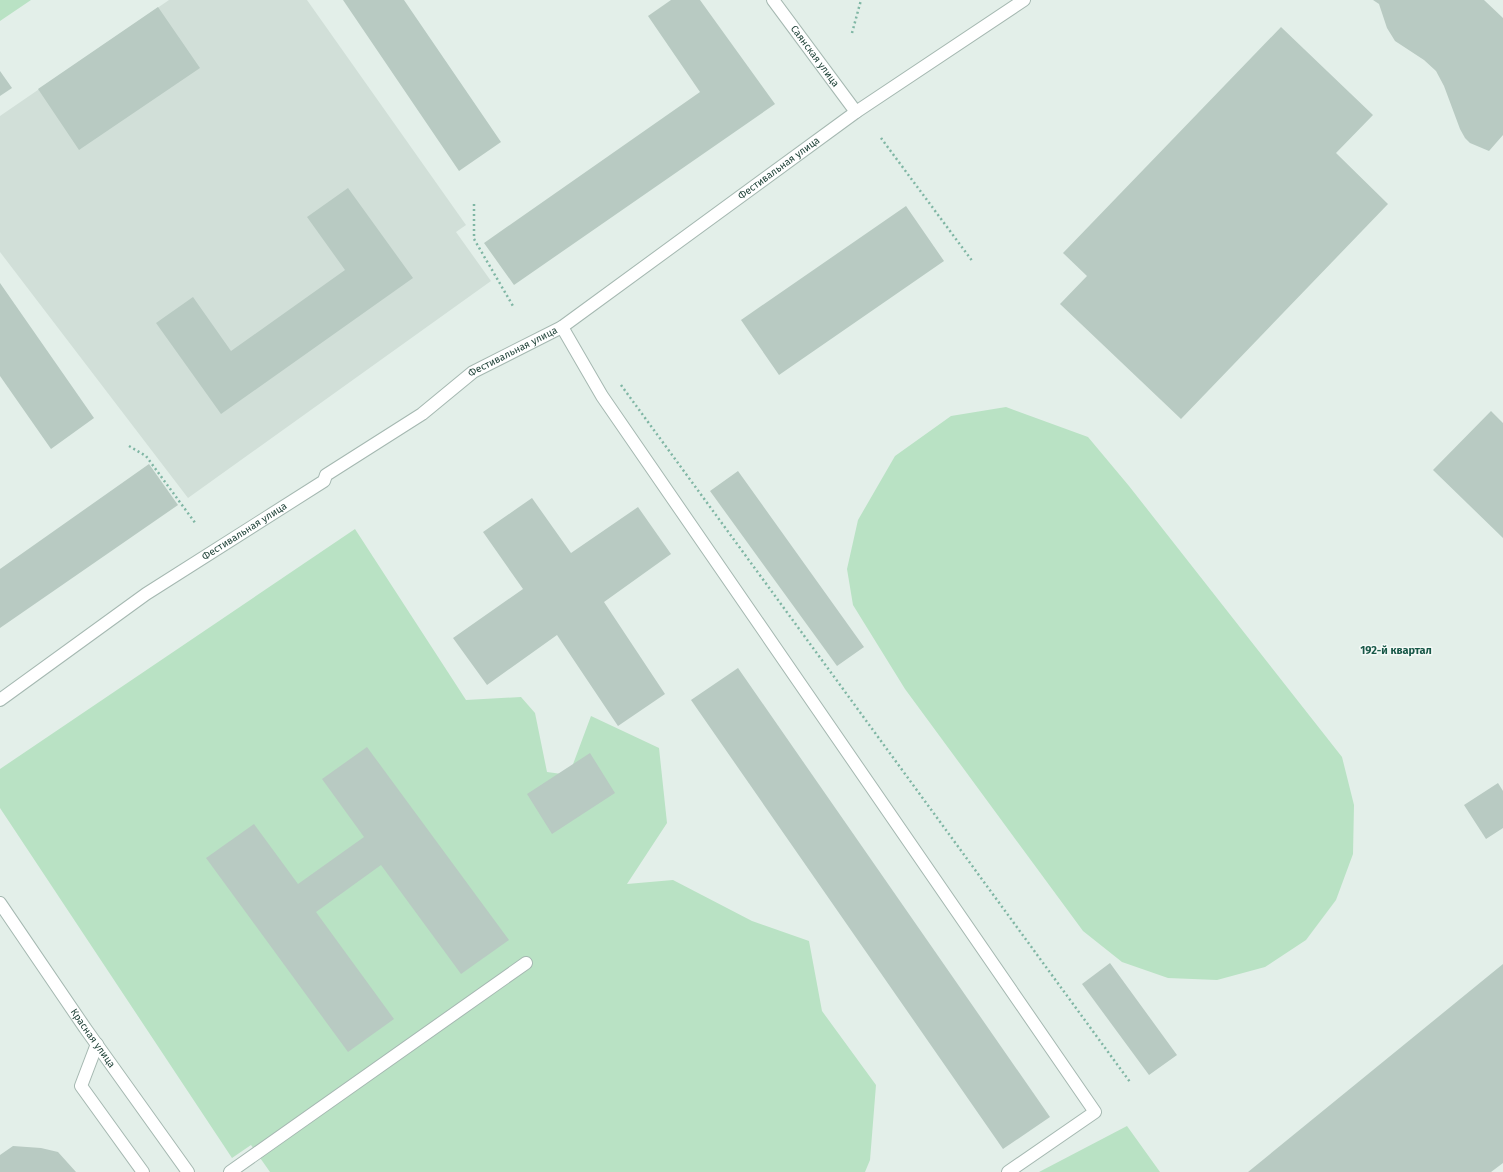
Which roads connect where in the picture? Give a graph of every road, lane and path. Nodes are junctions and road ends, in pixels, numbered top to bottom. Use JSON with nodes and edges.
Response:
{"nodes":[{"id":1,"x":774,"y":0,"type":"edge"},
{"id":2,"x":861,"y":0,"type":"edge"},
{"id":3,"x":1024,"y":0,"type":"edge"},
{"id":4,"x":852,"y":33,"type":"dead end"},
{"id":5,"x":856,"y":112,"type":"junction"},
{"id":6,"x":881,"y":138,"type":"dead end"},
{"id":7,"x":474,"y":204,"type":"dead end"},
{"id":8,"x":973,"y":262,"type":"dead end"},
{"id":9,"x":513,"y":306,"type":"dead end"},
{"id":10,"x":562,"y":327,"type":"junction"},
{"id":11,"x":620,"y":383,"type":"dead end"},
{"id":12,"x":129,"y":446,"type":"dead end"},
{"id":13,"x":196,"y":524,"type":"dead end"},
{"id":14,"x":0,"y":700,"type":"edge"},
{"id":15,"x":0,"y":903,"type":"edge"},
{"id":16,"x":526,"y":963,"type":"dead end"},
{"id":17,"x":97,"y":1044,"type":"junction"},
{"id":18,"x":1130,"y":1082,"type":"dead end"},
{"id":19,"x":143,"y":1172,"type":"edge"},
{"id":20,"x":188,"y":1172,"type":"edge"},
{"id":21,"x":230,"y":1172,"type":"edge"},
{"id":22,"x":1008,"y":1172,"type":"edge"}],
"edges":[{"from":1,"to":5,"type":"street","name":"Саянская улица"},
{"from":2,"to":4,"type":"path"},
{"from":3,"to":5,"type":"street","name":"Фестивальная улица"},
{"from":5,"to":10,"type":"street","name":"Фестивальная улица"},
{"from":6,"to":8,"type":"path"},
{"from":7,"to":9,"type":"path"},
{"from":10,"to":14,"type":"street","name":"Фестивальная улица"},
{"from":10,"to":22,"type":"street"},
{"from":11,"to":18,"type":"path"},
{"from":12,"to":13,"type":"path"},
{"from":15,"to":17,"type":"street","name":"Красная улица"},
{"from":16,"to":21,"type":"street"},
{"from":17,"to":19,"type":"street"},
{"from":17,"to":20,"type":"street","name":"Красная улица"}]}
